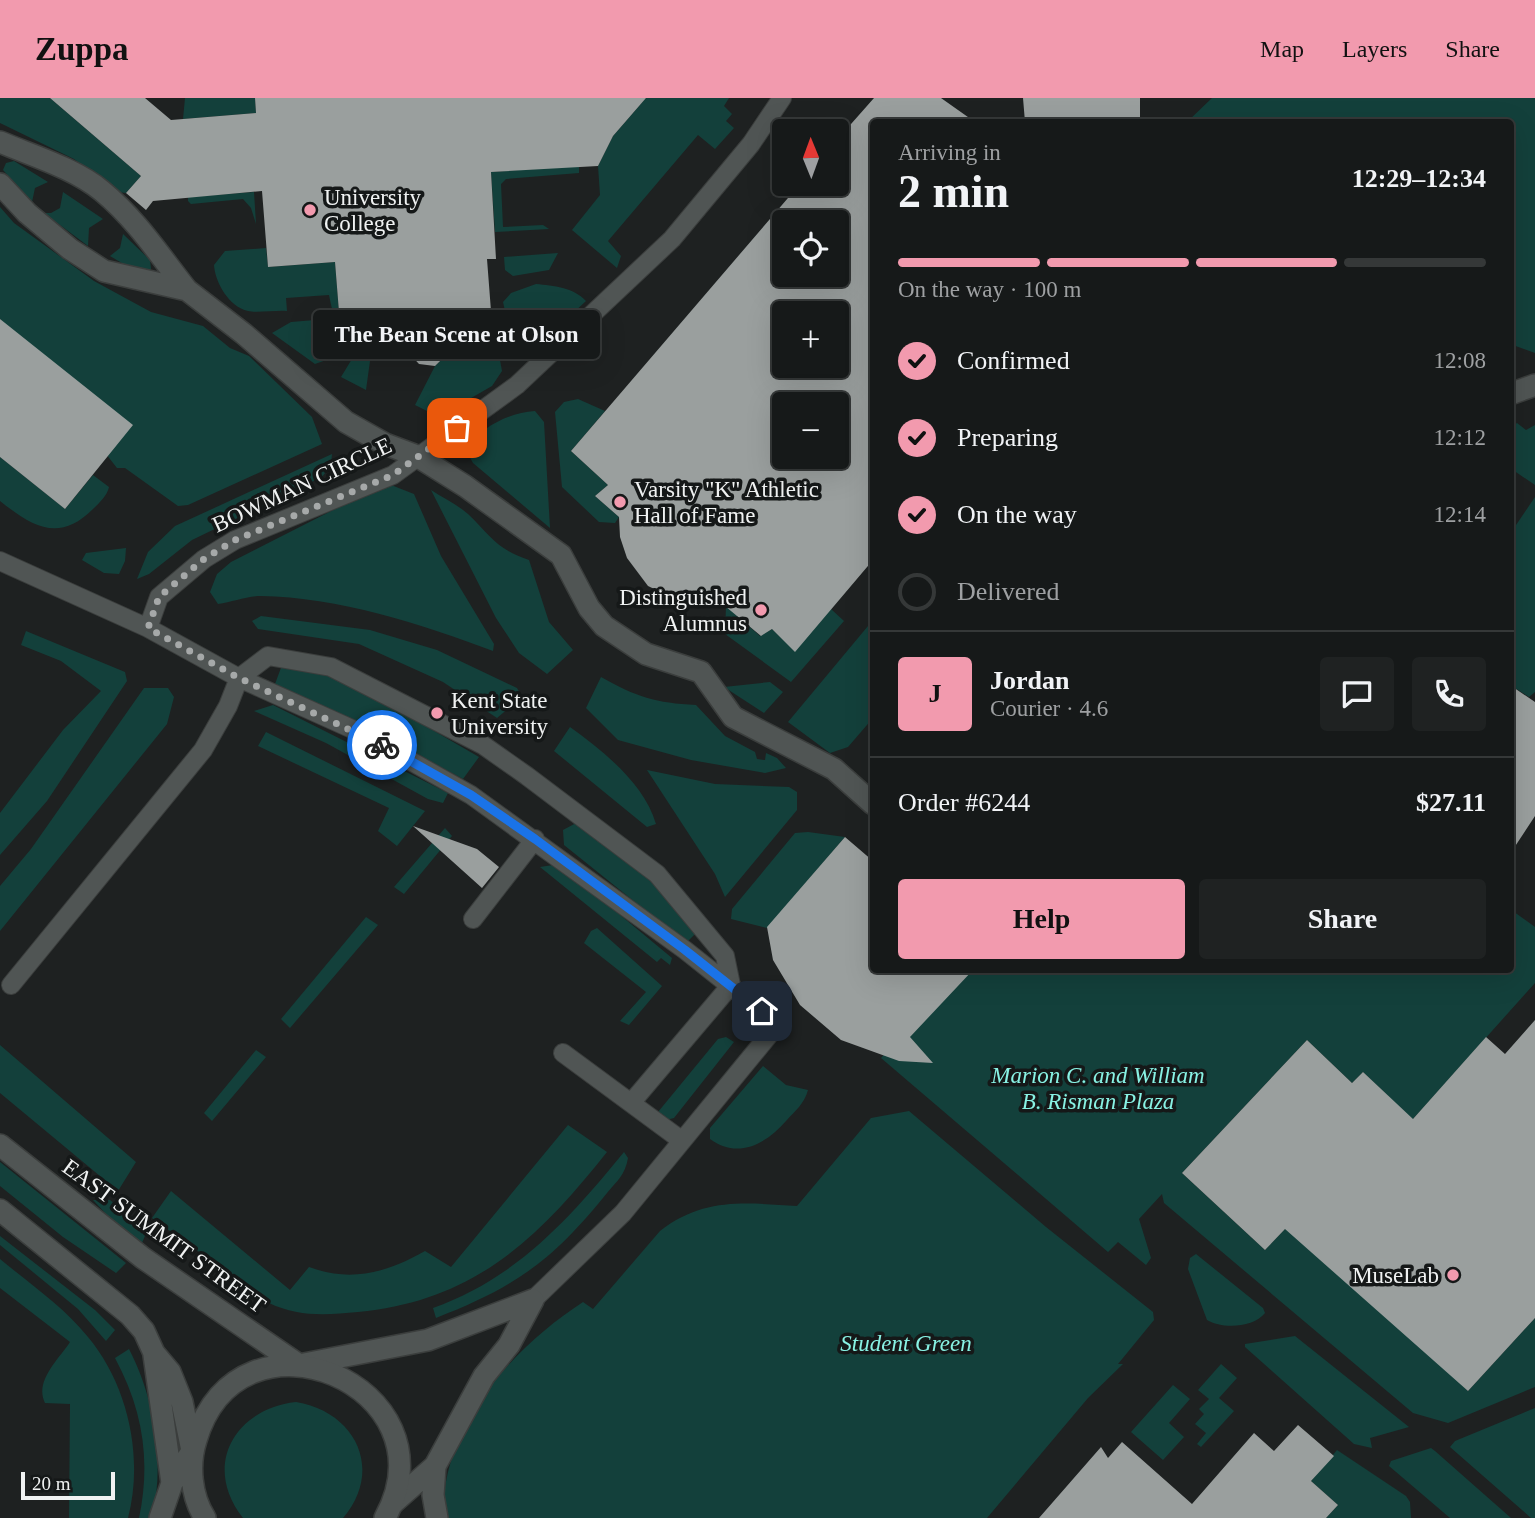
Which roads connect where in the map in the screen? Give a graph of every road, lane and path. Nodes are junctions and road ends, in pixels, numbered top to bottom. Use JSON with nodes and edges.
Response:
{"nodes":[{"id":1,"x":782,"y":98,"type":"edge"},
{"id":2,"x":0,"y":142,"type":"edge"},
{"id":3,"x":0,"y":184,"type":"edge"},
{"id":4,"x":187,"y":290,"type":"junction"},
{"id":5,"x":1535,"y":385,"type":"edge"},
{"id":6,"x":1514,"y":393,"type":"edge"},
{"id":7,"x":418,"y":456,"type":"junction"},
{"id":8,"x":0,"y":561,"type":"edge"},
{"id":9,"x":148,"y":628,"type":"junction"},
{"id":10,"x":239,"y":678,"type":"junction"},
{"id":11,"x":870,"y":801,"type":"edge"},
{"id":12,"x":535,"y":839,"type":"junction"},
{"id":13,"x":473,"y":919,"type":"dead end"},
{"id":14,"x":11,"y":985,"type":"dead end"},
{"id":15,"x":730,"y":985,"type":"junction"},
{"id":16,"x":563,"y":1053,"type":"dead end"},
{"id":17,"x":631,"y":1103,"type":"junction"},
{"id":18,"x":681,"y":1140,"type":"junction"},
{"id":19,"x":0,"y":1145,"type":"edge"},
{"id":20,"x":0,"y":1210,"type":"edge"},
{"id":21,"x":533,"y":1300,"type":"junction"},
{"id":22,"x":154,"y":1353,"type":"junction"},
{"id":23,"x":299,"y":1365,"type":"junction"},
{"id":24,"x":192,"y":1451,"type":"junction"},
{"id":25,"x":435,"y":1466,"type":"junction"},
{"id":26,"x":172,"y":1483,"type":"junction"},
{"id":27,"x":394,"y":1513,"type":"edge"},
{"id":28,"x":160,"y":1518,"type":"edge"},
{"id":29,"x":205,"y":1518,"type":"edge"},
{"id":30,"x":437,"y":1518,"type":"edge"}],
"edges":[{"from":1,"to":7,"type":"lane","name":"BOWMAN CIRCLE"},
{"from":2,"to":4,"type":"street"},
{"from":3,"to":4,"type":"street"},
{"from":4,"to":7,"type":"street"},
{"from":5,"to":6,"type":"street"},
{"from":7,"to":9,"type":"lane","name":"BOWMAN CIRCLE"},
{"from":7,"to":11,"type":"street"},
{"from":8,"to":9,"type":"lane"},
{"from":9,"to":10,"type":"lane"},
{"from":10,"to":12,"type":"lane"},
{"from":10,"to":14,"type":"lane"},
{"from":10,"to":15,"type":"lane"},
{"from":12,"to":13,"type":"lane"},
{"from":12,"to":15,"type":"lane"},
{"from":15,"to":17,"type":"lane"},
{"from":15,"to":18,"type":"lane"},
{"from":16,"to":17,"type":"lane"},
{"from":17,"to":18,"type":"lane"},
{"from":18,"to":21,"type":"lane"},
{"from":19,"to":23,"type":"street","name":"EAST SUMMIT STREET"},
{"from":20,"to":22,"type":"street"},
{"from":21,"to":23,"type":"street"},
{"from":21,"to":25,"type":"street"},
{"from":22,"to":24,"type":"street"},
{"from":22,"to":26,"type":"street"},
{"from":23,"to":24,"type":"street"},
{"from":23,"to":27,"type":"street"},
{"from":24,"to":26,"type":"street"},
{"from":24,"to":29,"type":"street"},
{"from":25,"to":27,"type":"street"},
{"from":25,"to":30,"type":"street"},
{"from":26,"to":28,"type":"street"}]}
